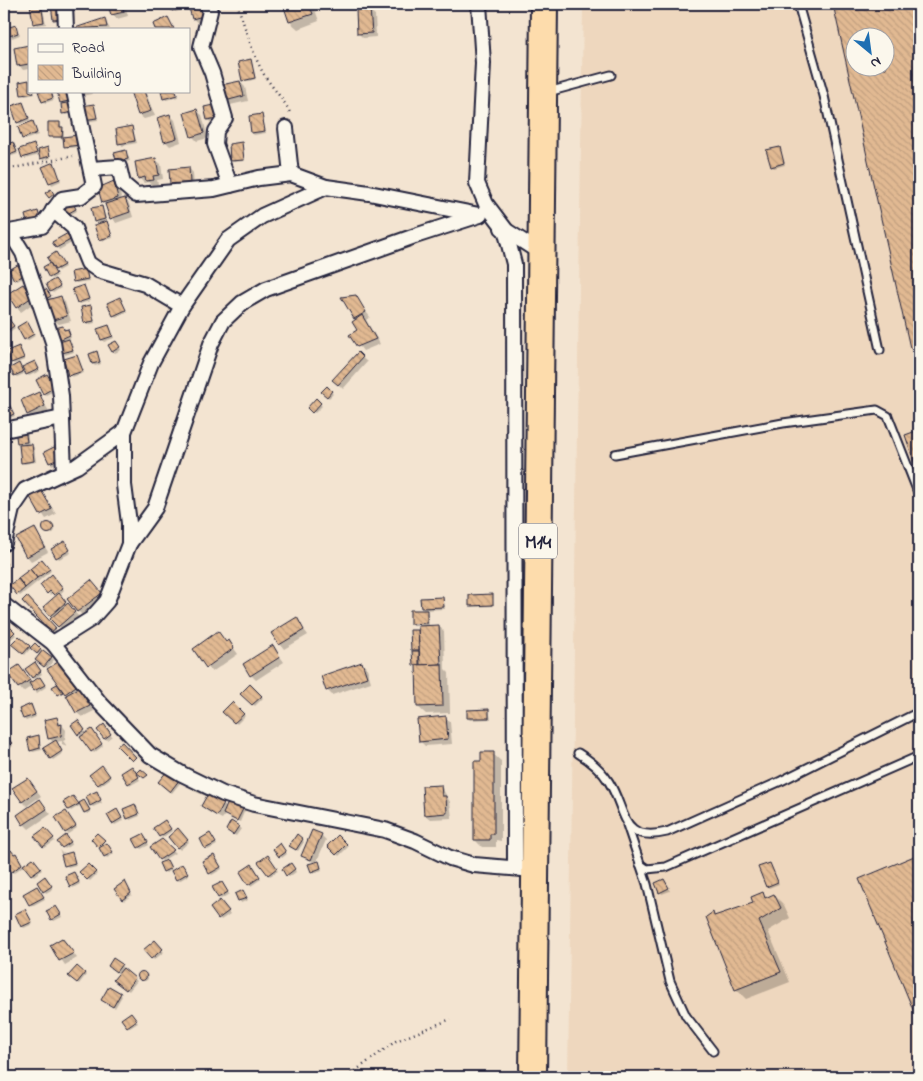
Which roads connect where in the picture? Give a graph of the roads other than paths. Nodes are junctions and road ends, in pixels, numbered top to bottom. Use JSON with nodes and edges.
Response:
{"nodes":[{"id":1,"x":65,"y":4,"type":"edge"},
{"id":2,"x":207,"y":4,"type":"edge"},
{"id":3,"x":479,"y":4,"type":"edge"},
{"id":4,"x":544,"y":4,"type":"edge"},
{"id":5,"x":798,"y":4,"type":"edge"},
{"id":6,"x":66,"y":28,"type":"edge"},
{"id":7,"x":611,"y":75,"type":"dead end"},
{"id":8,"x":74,"y":92,"type":"edge"},
{"id":9,"x":543,"y":94,"type":"junction"},
{"id":10,"x":286,"y":128,"type":"road end"},
{"id":11,"x":91,"y":169,"type":"junction"},
{"id":12,"x":291,"y":174,"type":"junction"},
{"id":13,"x":230,"y":185,"type":"junction"},
{"id":14,"x":326,"y":187,"type":"junction"},
{"id":15,"x":53,"y":210,"type":"junction"},
{"id":16,"x":480,"y":215,"type":"junction"},
{"id":17,"x":505,"y":229,"type":"junction"},
{"id":18,"x":7,"y":233,"type":"edge"},
{"id":19,"x":541,"y":253,"type":"junction"},
{"id":20,"x":182,"y":306,"type":"junction"},
{"id":21,"x":880,"y":350,"type":"dead end"},
{"id":22,"x":62,"y":418,"type":"junction"},
{"id":23,"x":4,"y":430,"type":"edge"},
{"id":24,"x":124,"y":432,"type":"junction"},
{"id":25,"x":615,"y":454,"type":"dead end"},
{"id":26,"x":64,"y":471,"type":"junction"},
{"id":27,"x":919,"y":495,"type":"edge"},
{"id":28,"x":4,"y":543,"type":"edge"},
{"id":29,"x":129,"y":544,"type":"junction"},
{"id":30,"x":4,"y":605,"type":"edge"},
{"id":31,"x":53,"y":643,"type":"junction"},
{"id":32,"x":919,"y":712,"type":"edge"},
{"id":33,"x":578,"y":753,"type":"dead end"},
{"id":34,"x":919,"y":756,"type":"edge"},
{"id":35,"x":626,"y":822,"type":"junction"},
{"id":36,"x":640,"y":864,"type":"junction"},
{"id":37,"x":525,"y":869,"type":"junction"},
{"id":38,"x":713,"y":1051,"type":"dead end"},
{"id":39,"x":532,"y":1077,"type":"edge"}],
"edges":[{"from":1,"to":6,"type":"street"},
{"from":2,"to":13,"type":"street"},
{"from":3,"to":17,"type":"street"},
{"from":4,"to":9,"type":"highway","number":"M14"},
{"from":5,"to":21,"type":"lane"},
{"from":7,"to":9,"type":"lane"},
{"from":8,"to":11,"type":"street"},
{"from":9,"to":19,"type":"highway","number":"M14"},
{"from":10,"to":12,"type":"street"},
{"from":11,"to":13,"type":"street"},
{"from":11,"to":15,"type":"street"},
{"from":12,"to":13,"type":"street"},
{"from":12,"to":14,"type":"street"},
{"from":14,"to":16,"type":"street"},
{"from":14,"to":20,"type":"street"},
{"from":15,"to":18,"type":"street"},
{"from":15,"to":20,"type":"street"},
{"from":16,"to":17,"type":"street"},
{"from":16,"to":29,"type":"street"},
{"from":17,"to":19,"type":"street"},
{"from":17,"to":37,"type":"street"},
{"from":18,"to":22,"type":"street"},
{"from":19,"to":37,"type":"highway","number":"M14"},
{"from":20,"to":24,"type":"street"},
{"from":22,"to":23,"type":"street"},
{"from":22,"to":26,"type":"street"},
{"from":24,"to":26,"type":"street"},
{"from":24,"to":29,"type":"street"},
{"from":25,"to":27,"type":"lane"},
{"from":26,"to":28,"type":"street"},
{"from":29,"to":31,"type":"street"},
{"from":30,"to":31,"type":"street"},
{"from":31,"to":37,"type":"street"},
{"from":32,"to":35,"type":"lane"},
{"from":33,"to":35,"type":"lane"},
{"from":34,"to":36,"type":"lane"},
{"from":35,"to":36,"type":"lane"},
{"from":36,"to":38,"type":"lane"},
{"from":37,"to":39,"type":"highway","number":"M14"}]}
